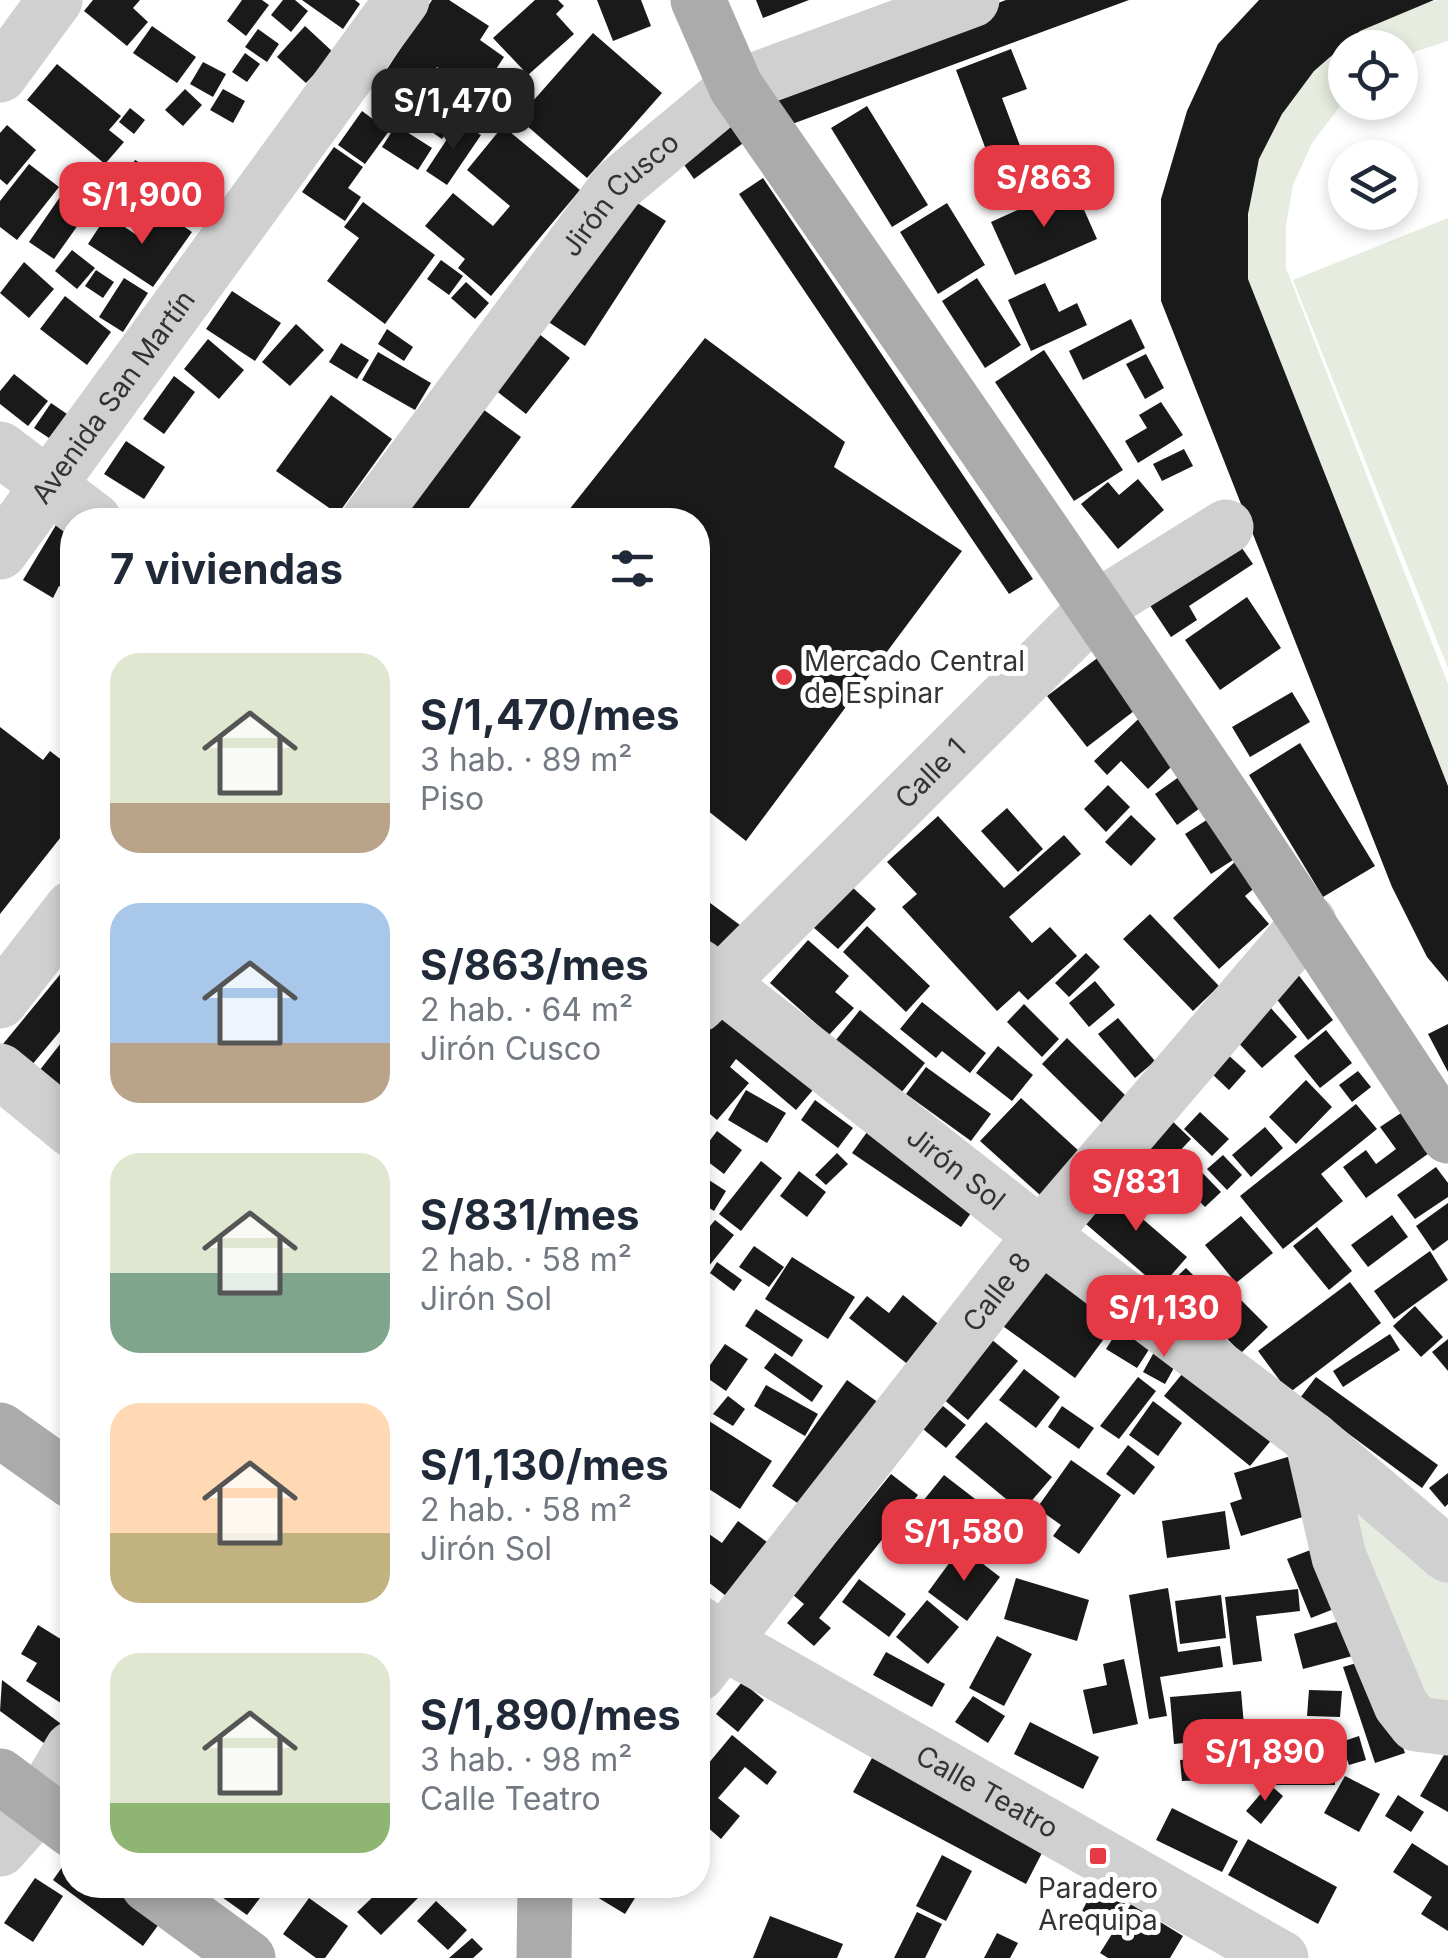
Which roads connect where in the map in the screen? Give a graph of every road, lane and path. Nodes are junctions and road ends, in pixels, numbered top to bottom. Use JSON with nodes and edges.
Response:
{"nodes":[{"id":1,"x":55,"y":0,"type":"edge"},
{"id":2,"x":402,"y":0,"type":"edge"},
{"id":3,"x":698,"y":0,"type":"edge"},
{"id":4,"x":972,"y":0,"type":"edge"},
{"id":5,"x":0,"y":75,"type":"edge"},
{"id":6,"x":736,"y":86,"type":"junction"},
{"id":7,"x":0,"y":448,"type":"edge"},
{"id":8,"x":49,"y":486,"type":"junction"},
{"id":9,"x":78,"y":508,"type":"edge"},
{"id":10,"x":378,"y":508,"type":"edge"},
{"id":11,"x":1226,"y":526,"type":"dead end"},
{"id":12,"x":0,"y":552,"type":"edge"},
{"id":13,"x":1096,"y":608,"type":"junction"},
{"id":14,"x":1309,"y":922,"type":"junction"},
{"id":15,"x":60,"y":924,"type":"edge"},
{"id":16,"x":710,"y":979,"type":"edge"},
{"id":17,"x":710,"y":988,"type":"edge"},
{"id":18,"x":0,"y":1001,"type":"edge"},
{"id":19,"x":0,"y":1071,"type":"edge"},
{"id":20,"x":60,"y":1120,"type":"edge"},
{"id":21,"x":1448,"y":1136,"type":"edge"},
{"id":22,"x":1041,"y":1234,"type":"junction"},
{"id":23,"x":0,"y":1430,"type":"edge"},
{"id":24,"x":1312,"y":1439,"type":"junction"},
{"id":25,"x":60,"y":1472,"type":"edge"},
{"id":26,"x":1448,"y":1555,"type":"edge"},
{"id":27,"x":710,"y":1641,"type":"edge"},
{"id":28,"x":710,"y":1648,"type":"edge"},
{"id":29,"x":1448,"y":1728,"type":"edge"},
{"id":30,"x":60,"y":1764,"type":"edge"},
{"id":31,"x":28,"y":1805,"type":"edge"},
{"id":32,"x":0,"y":1850,"type":"edge"},
{"id":33,"x":166,"y":1898,"type":"edge"},
{"id":34,"x":545,"y":1898,"type":"edge"},
{"id":35,"x":248,"y":1958,"type":"edge"},
{"id":36,"x":544,"y":1958,"type":"edge"},
{"id":37,"x":1281,"y":1958,"type":"edge"}],
"edges":[{"from":1,"to":5,"type":"street"},
{"from":2,"to":8,"type":"street","name":"Avenida San Martín"},
{"from":3,"to":6,"type":"main road"},
{"from":4,"to":6,"type":"street","name":"Jirón Cusco"},
{"from":6,"to":10,"type":"street","name":"Jirón Cusco"},
{"from":6,"to":13,"type":"main road"},
{"from":7,"to":8,"type":"street"},
{"from":8,"to":9,"type":"street"},
{"from":8,"to":12,"type":"street","name":"Avenida San Martín"},
{"from":11,"to":13,"type":"street","name":"Calle 1"},
{"from":13,"to":14,"type":"main road"},
{"from":13,"to":16,"type":"street","name":"Calle 1"},
{"from":14,"to":21,"type":"main road"},
{"from":14,"to":22,"type":"street","name":"Calle 8"},
{"from":15,"to":18,"type":"street"},
{"from":17,"to":22,"type":"street","name":"Jirón Sol"},
{"from":19,"to":20,"type":"street"},
{"from":22,"to":24,"type":"street","name":"Jirón Sol"},
{"from":22,"to":27,"type":"street","name":"Calle 8"},
{"from":23,"to":25,"type":"main road"},
{"from":24,"to":26,"type":"street","name":"Jirón Sol"},
{"from":24,"to":29,"type":"street"},
{"from":28,"to":37,"type":"street","name":"Calle Teatro"},
{"from":30,"to":31,"type":"street"},
{"from":31,"to":32,"type":"street"},
{"from":33,"to":35,"type":"main road"},
{"from":34,"to":36,"type":"main road"}]}
